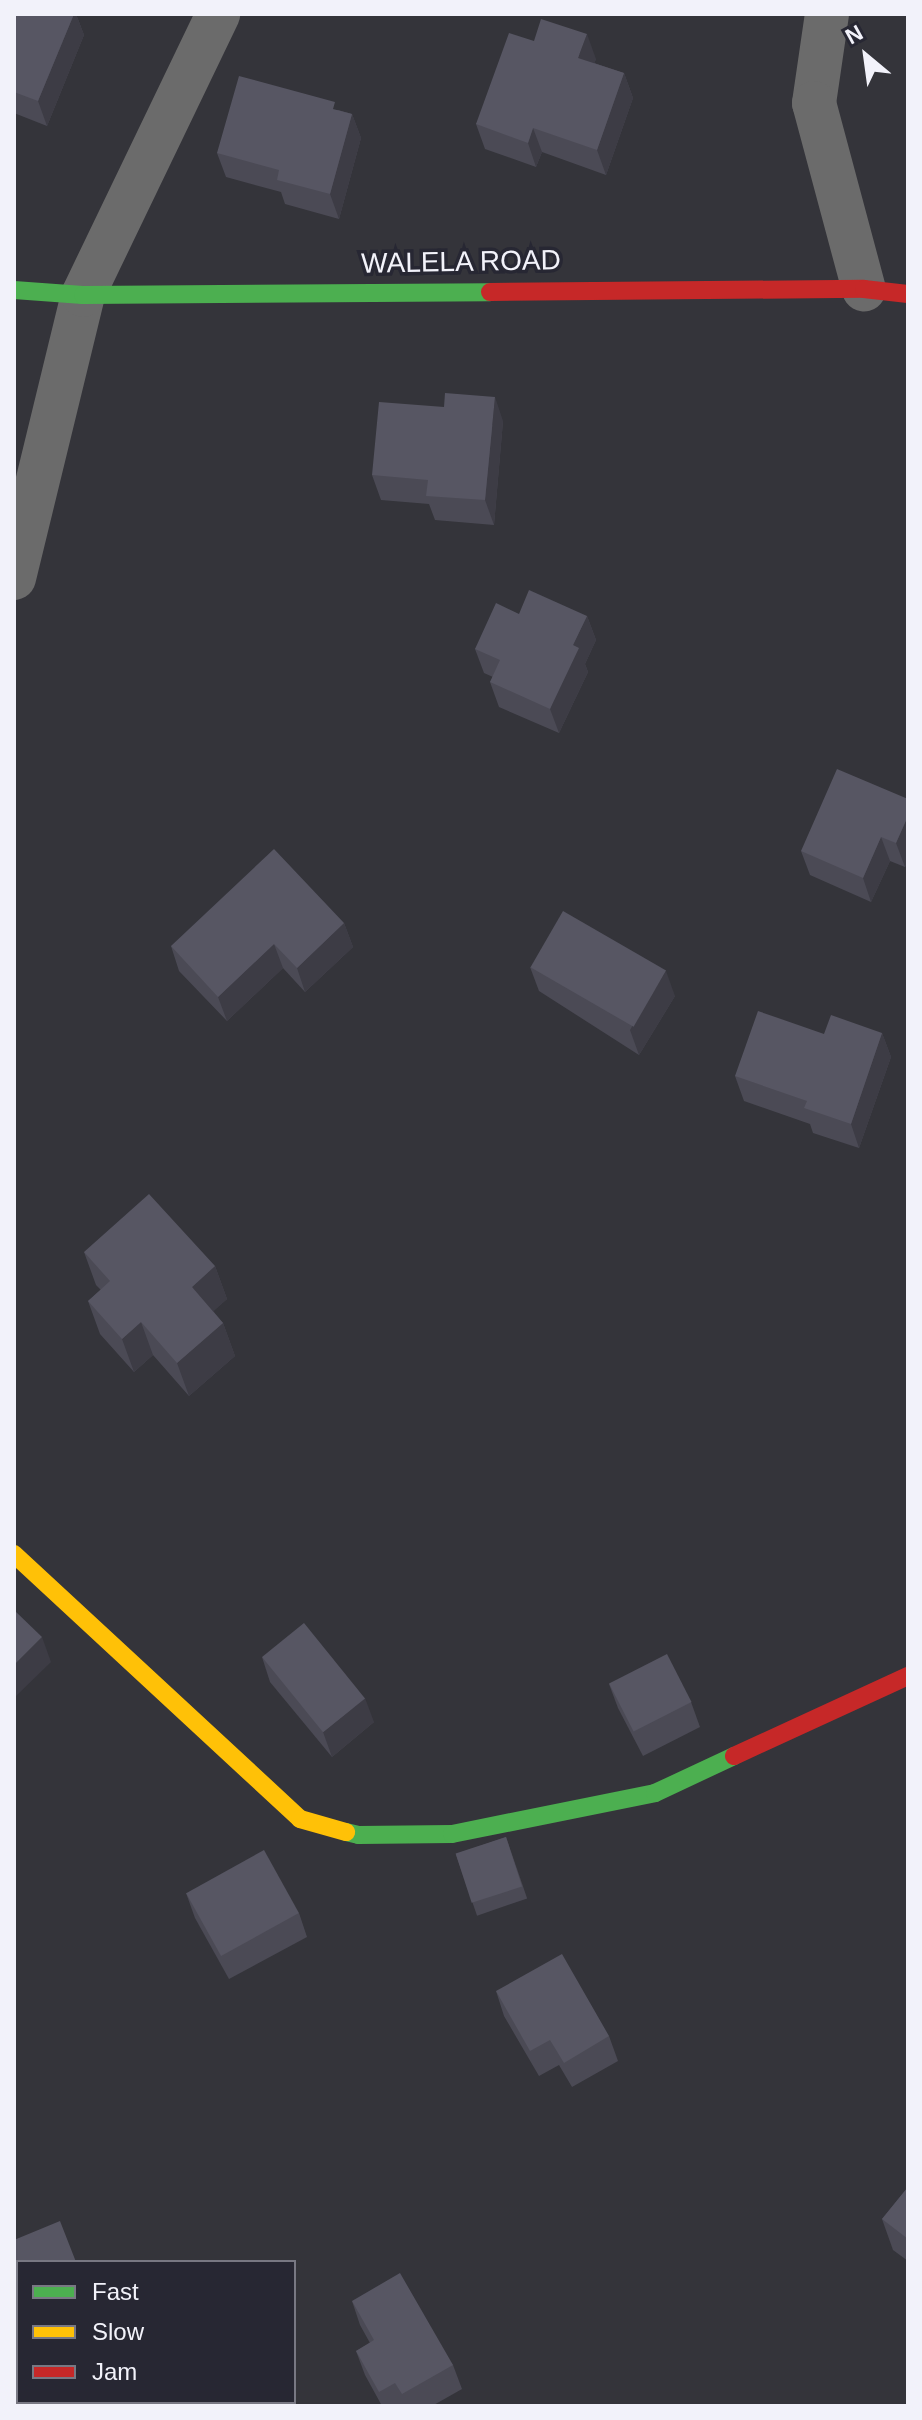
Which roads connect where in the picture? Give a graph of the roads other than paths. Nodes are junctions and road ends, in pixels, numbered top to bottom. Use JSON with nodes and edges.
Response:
{"nodes":[{"id":1,"x":218,"y":14,"type":"edge"},
{"id":2,"x":827,"y":14,"type":"edge"},
{"id":3,"x":864,"y":289,"type":"junction"},
{"id":4,"x":14,"y":290,"type":"edge"},
{"id":5,"x":908,"y":294,"type":"edge"},
{"id":6,"x":83,"y":295,"type":"junction"},
{"id":7,"x":14,"y":578,"type":"edge"},
{"id":8,"x":14,"y":1554,"type":"edge"},
{"id":9,"x":908,"y":1676,"type":"edge"}],
"edges":[{"from":1,"to":6,"type":"street"},
{"from":2,"to":3,"type":"street"},
{"from":3,"to":5,"type":"street","name":"WALELA ROAD"},
{"from":3,"to":6,"type":"street","name":"WALELA ROAD"},
{"from":4,"to":6,"type":"street","name":"WALELA ROAD"},
{"from":6,"to":7,"type":"street"},
{"from":8,"to":9,"type":"street"}]}
